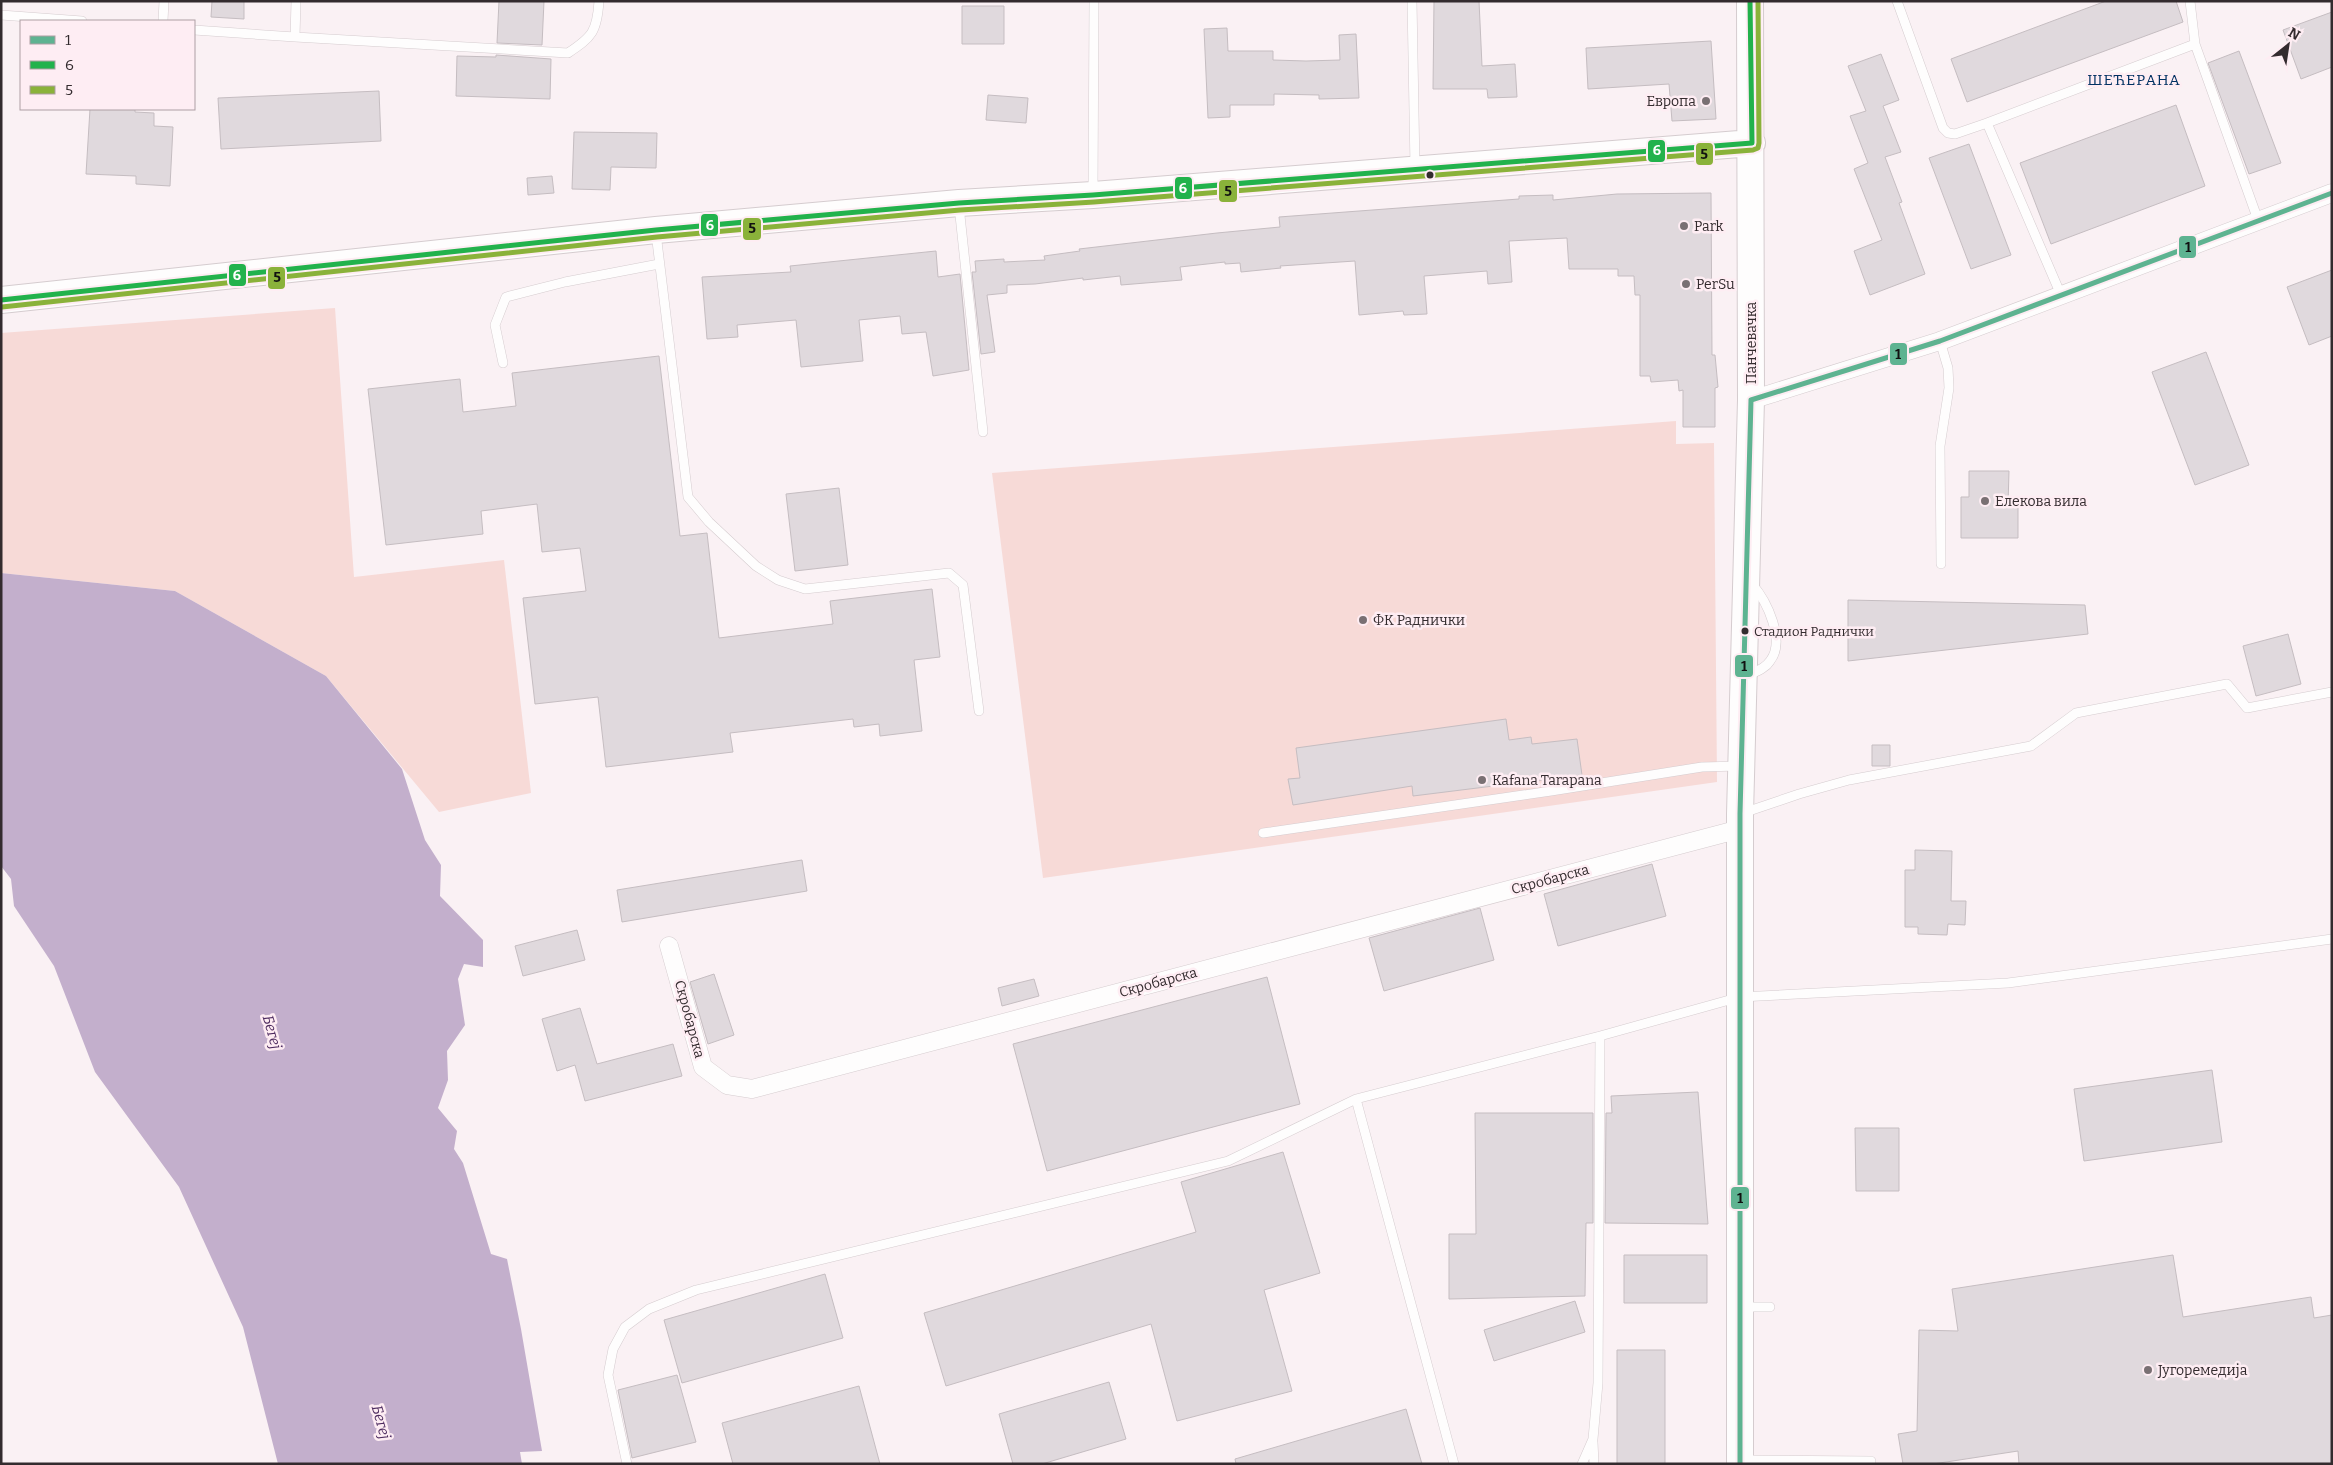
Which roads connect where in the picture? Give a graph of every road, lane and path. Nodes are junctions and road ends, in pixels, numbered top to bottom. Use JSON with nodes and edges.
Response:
{"nodes":[{"id":1,"x":164,"y":1,"type":"edge"},
{"id":2,"x":296,"y":1,"type":"edge"},
{"id":3,"x":599,"y":1,"type":"edge"},
{"id":4,"x":1094,"y":1,"type":"edge"},
{"id":5,"x":1412,"y":1,"type":"edge"},
{"id":6,"x":1750,"y":1,"type":"edge"},
{"id":7,"x":1897,"y":1,"type":"edge"},
{"id":8,"x":2190,"y":1,"type":"edge"},
{"id":9,"x":1,"y":15,"type":"edge"},
{"id":10,"x":68,"y":20,"type":"edge"},
{"id":11,"x":163,"y":20,"type":"edge"},
{"id":12,"x":195,"y":30,"type":"edge"},
{"id":13,"x":295,"y":37,"type":"junction"},
{"id":14,"x":2195,"y":44,"type":"junction"},
{"id":15,"x":1987,"y":124,"type":"junction"},
{"id":16,"x":1752,"y":143,"type":"junction"},
{"id":17,"x":1415,"y":170,"type":"junction"},
{"id":18,"x":2332,"y":193,"type":"edge"},
{"id":19,"x":1093,"y":195,"type":"junction"},
{"id":20,"x":959,"y":203,"type":"junction"},
{"id":21,"x":2258,"y":220,"type":"junction"},
{"id":22,"x":656,"y":230,"type":"junction"},
{"id":23,"x":659,"y":264,"type":"junction"},
{"id":24,"x":2061,"y":295,"type":"junction"},
{"id":25,"x":1,"y":300,"type":"edge"},
{"id":26,"x":1940,"y":342,"type":"junction"},
{"id":27,"x":503,"y":363,"type":"dead end"},
{"id":28,"x":1751,"y":400,"type":"junction"},
{"id":29,"x":983,"y":432,"type":"dead end"},
{"id":30,"x":1941,"y":564,"type":"dead end"},
{"id":31,"x":2332,"y":692,"type":"edge"},
{"id":32,"x":979,"y":711,"type":"dead end"},
{"id":33,"x":1742,"y":766,"type":"junction"},
{"id":34,"x":1740,"y":821,"type":"junction"},
{"id":35,"x":1263,"y":833,"type":"dead end"},
{"id":36,"x":2332,"y":939,"type":"edge"},
{"id":37,"x":670,"y":946,"type":"dead end"},
{"id":38,"x":1740,"y":997,"type":"junction"},
{"id":39,"x":1600,"y":1036,"type":"junction"},
{"id":40,"x":1356,"y":1099,"type":"junction"},
{"id":41,"x":1740,"y":1307,"type":"junction"},
{"id":42,"x":1770,"y":1307,"type":"dead end"},
{"id":43,"x":1593,"y":1439,"type":"junction"},
{"id":44,"x":1871,"y":1461,"type":"dead end"},
{"id":45,"x":1740,"y":1462,"type":"edge"},
{"id":46,"x":627,"y":1464,"type":"edge"},
{"id":47,"x":1454,"y":1464,"type":"edge"},
{"id":48,"x":1582,"y":1464,"type":"edge"},
{"id":49,"x":1594,"y":1464,"type":"edge"}],
"edges":[{"from":1,"to":11,"type":"lane"},
{"from":2,"to":13,"type":"lane"},
{"from":3,"to":13,"type":"lane"},
{"from":4,"to":19,"type":"lane"},
{"from":5,"to":17,"type":"lane"},
{"from":6,"to":16,"type":"street","name":"Панчевачка"},
{"from":7,"to":15,"type":"lane"},
{"from":8,"to":14,"type":"lane"},
{"from":9,"to":10,"type":"lane"},
{"from":12,"to":13,"type":"lane"},
{"from":14,"to":15,"type":"lane"},
{"from":14,"to":21,"type":"lane"},
{"from":15,"to":24,"type":"lane"},
{"from":16,"to":17,"type":"street"},
{"from":16,"to":28,"type":"street","name":"Панчевачка"},
{"from":17,"to":19,"type":"street"},
{"from":18,"to":21,"type":"street"},
{"from":19,"to":20,"type":"street"},
{"from":20,"to":22,"type":"street"},
{"from":20,"to":29,"type":"lane"},
{"from":21,"to":24,"type":"street"},
{"from":22,"to":23,"type":"lane"},
{"from":22,"to":25,"type":"street"},
{"from":23,"to":27,"type":"lane"},
{"from":23,"to":32,"type":"lane"},
{"from":24,"to":26,"type":"street"},
{"from":26,"to":28,"type":"street"},
{"from":26,"to":30,"type":"lane"},
{"from":28,"to":33,"type":"street","name":"Панчевачка"},
{"from":31,"to":34,"type":"lane"},
{"from":33,"to":34,"type":"street","name":"Панчевачка"},
{"from":33,"to":35,"type":"lane"},
{"from":34,"to":37,"type":"street","name":"Скробарска"},
{"from":34,"to":38,"type":"street","name":"Панчевачка"},
{"from":36,"to":38,"type":"lane"},
{"from":38,"to":39,"type":"lane"},
{"from":38,"to":41,"type":"street","name":"Панчевачка"},
{"from":39,"to":40,"type":"lane"},
{"from":39,"to":43,"type":"lane"},
{"from":40,"to":46,"type":"lane"},
{"from":40,"to":47,"type":"lane"},
{"from":41,"to":42,"type":"lane"},
{"from":41,"to":45,"type":"street","name":"Панчевачка"},
{"from":43,"to":48,"type":"lane"},
{"from":43,"to":49,"type":"lane"},
{"from":44,"to":45,"type":"lane"}]}
